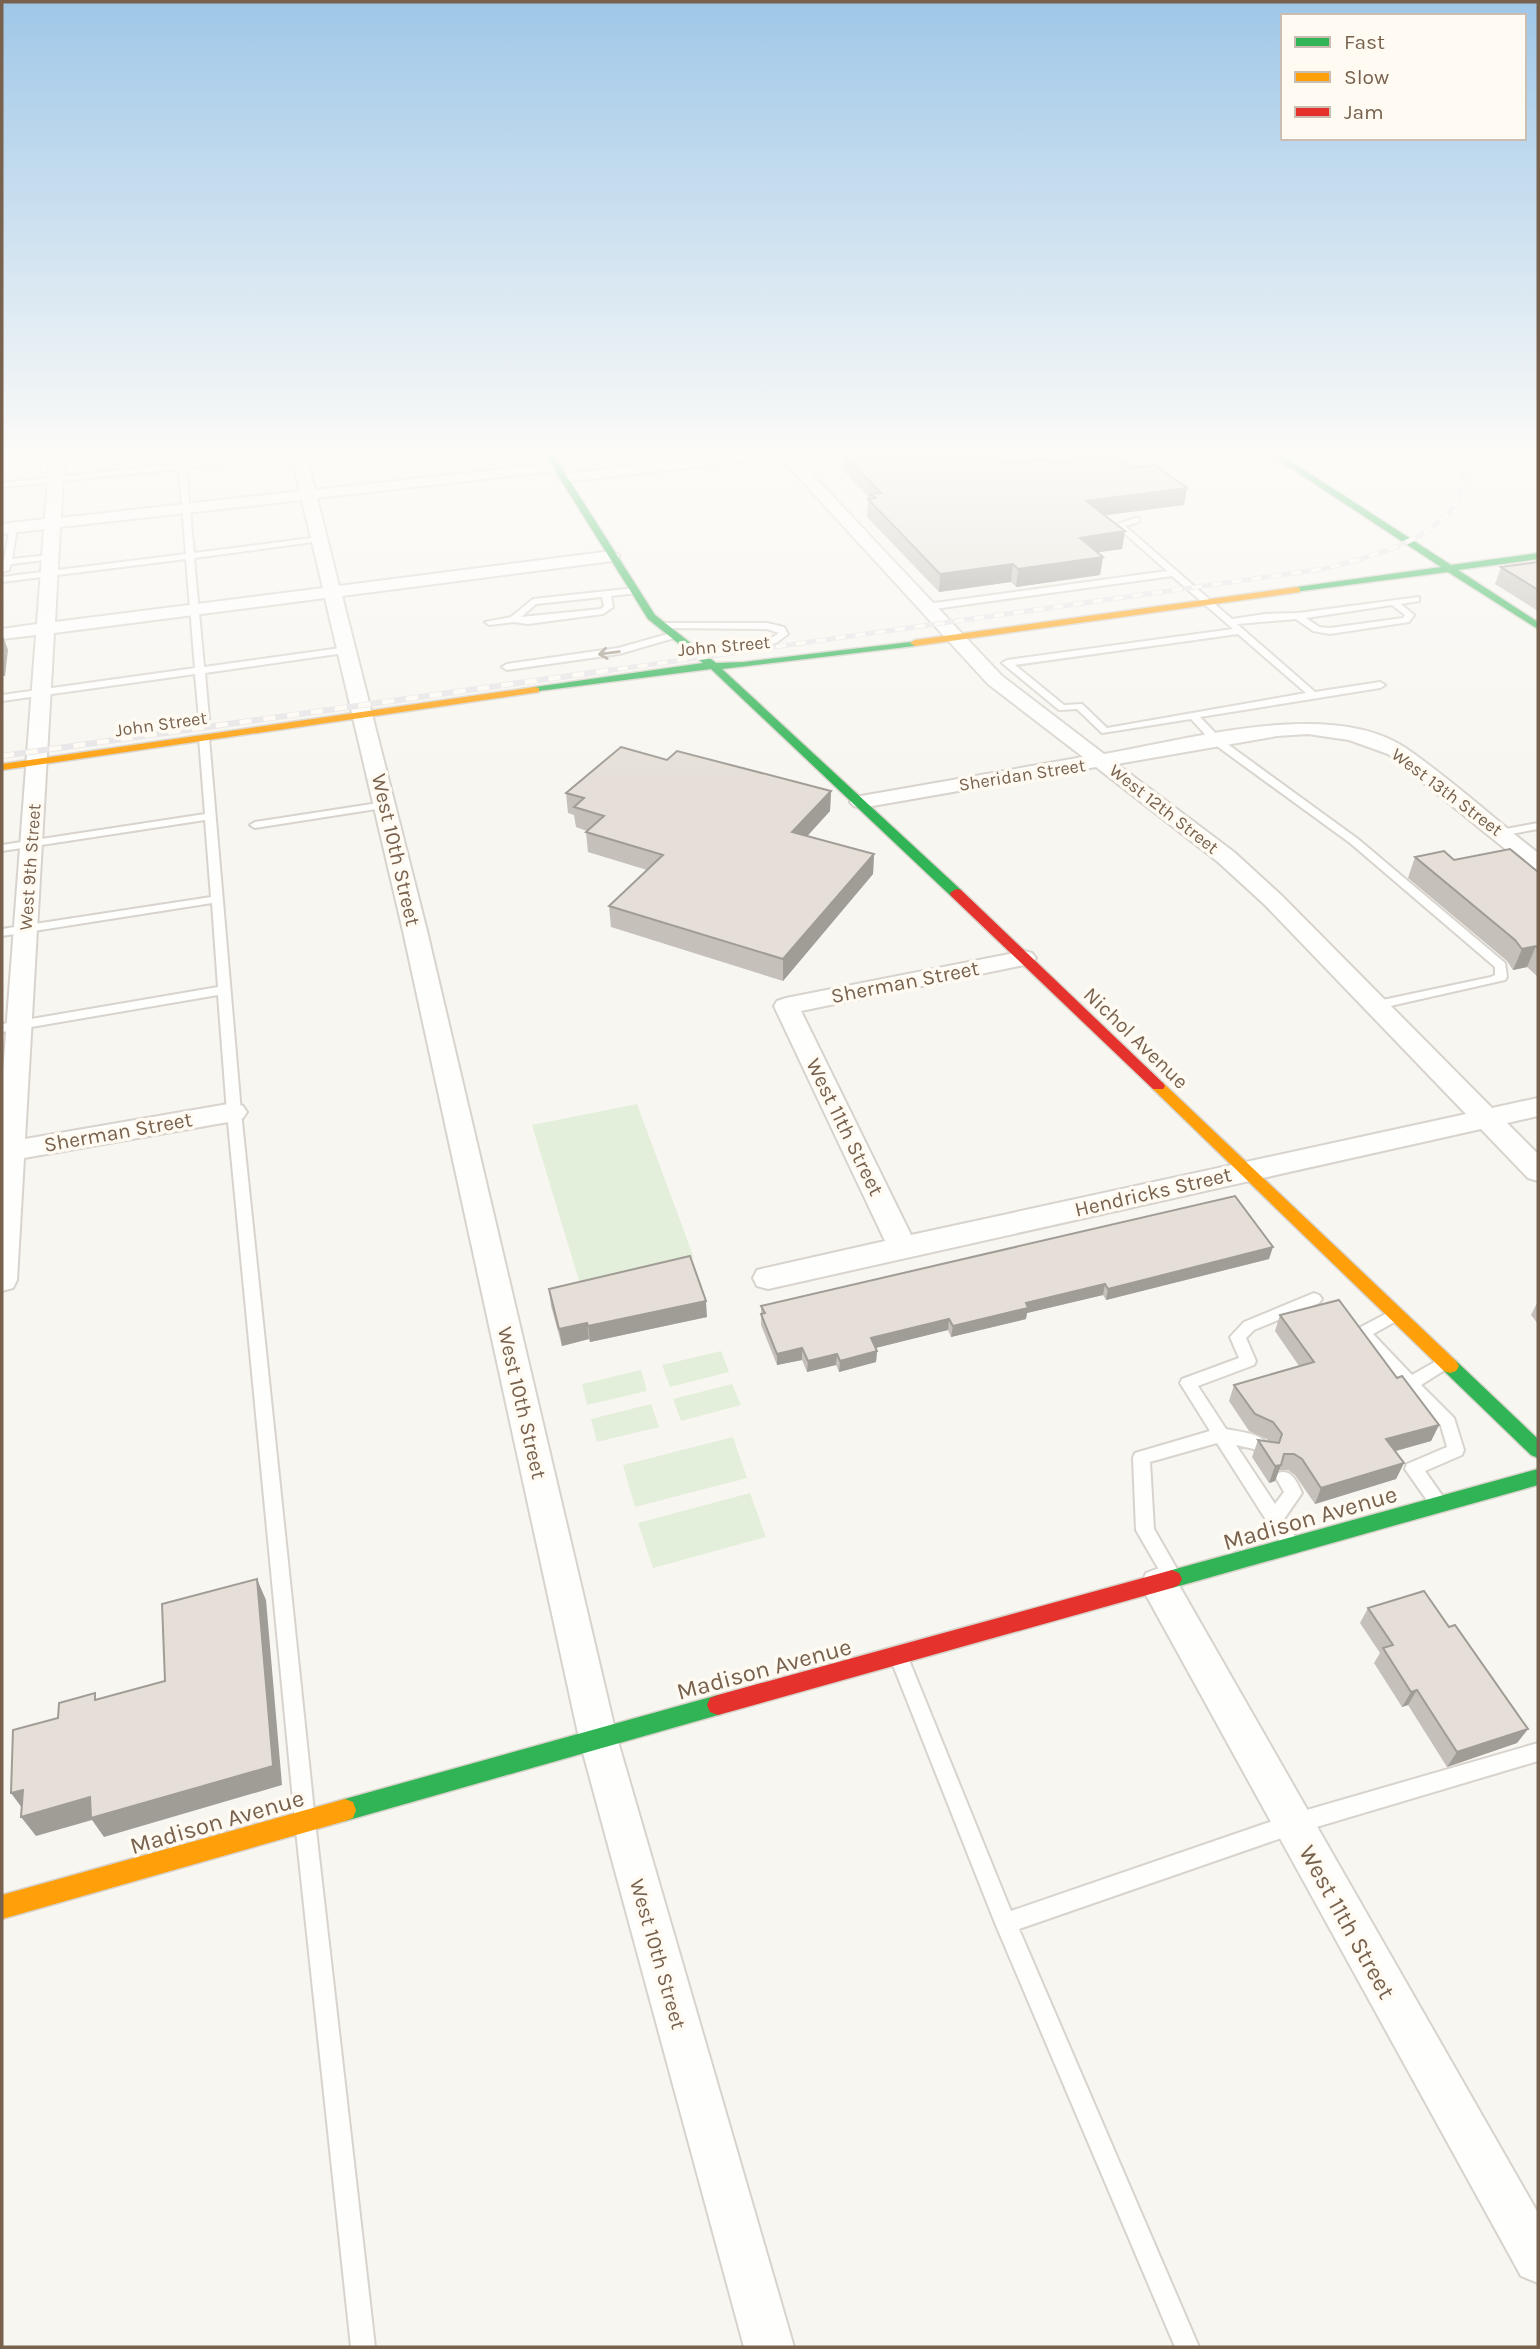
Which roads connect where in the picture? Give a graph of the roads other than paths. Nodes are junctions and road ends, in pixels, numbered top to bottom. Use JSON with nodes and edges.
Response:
{"nodes":[{"id":1,"x":50,"y":563,"type":"edge"},
{"id":2,"x":93,"y":563,"type":"edge"},
{"id":3,"x":191,"y":563,"type":"edge"},
{"id":4,"x":326,"y":563,"type":"edge"},
{"id":5,"x":561,"y":563,"type":"edge"},
{"id":6,"x":616,"y":563,"type":"edge"},
{"id":7,"x":885,"y":563,"type":"edge"},
{"id":8,"x":1162,"y":563,"type":"edge"},
{"id":9,"x":1440,"y":563,"type":"edge"},
{"id":10,"x":1493,"y":563,"type":"edge"},
{"id":11,"x":4,"y":566,"type":"edge"},
{"id":12,"x":50,"y":566,"type":"junction"},
{"id":13,"x":1450,"y":569,"type":"junction"},
{"id":14,"x":1174,"y":573,"type":"junction"},
{"id":15,"x":2,"y":580,"type":"edge"},
{"id":16,"x":635,"y":590,"type":"junction"},
{"id":17,"x":333,"y":592,"type":"junction"},
{"id":18,"x":606,"y":594,"type":"junction"},
{"id":19,"x":1416,"y":599,"type":"dead end"},
{"id":20,"x":1209,"y":602,"type":"junction"},
{"id":21,"x":1394,"y":603,"type":"junction"},
{"id":22,"x":926,"y":607,"type":"junction"},
{"id":23,"x":195,"y":610,"type":"junction"},
{"id":24,"x":1298,"y":616,"type":"junction"},
{"id":25,"x":514,"y":619,"type":"junction"},
{"id":26,"x":489,"y":622,"type":"dead end"},
{"id":27,"x":1229,"y":622,"type":"junction"},
{"id":28,"x":1538,"y":626,"type":"edge"},
{"id":29,"x":45,"y":629,"type":"junction"},
{"id":30,"x":669,"y":630,"type":"junction"},
{"id":31,"x":1239,"y":631,"type":"junction"},
{"id":32,"x":2,"y":634,"type":"edge"},
{"id":33,"x":955,"y":638,"type":"junction"},
{"id":34,"x":348,"y":650,"type":"junction"},
{"id":35,"x":705,"y":659,"type":"junction"},
{"id":36,"x":507,"y":667,"type":"dead end"},
{"id":37,"x":200,"y":670,"type":"junction"},
{"id":38,"x":1380,"y":685,"type":"dead end"},
{"id":39,"x":41,"y":692,"type":"junction"},
{"id":40,"x":1313,"y":695,"type":"junction"},
{"id":41,"x":2,"y":698,"type":"edge"},
{"id":42,"x":363,"y":715,"type":"junction"},
{"id":43,"x":1193,"y":716,"type":"junction"},
{"id":44,"x":204,"y":719,"type":"dead end"},
{"id":45,"x":1348,"y":733,"type":"joint"},
{"id":46,"x":204,"y":738,"type":"junction"},
{"id":47,"x":1218,"y":742,"type":"junction"},
{"id":48,"x":37,"y":762,"type":"junction"},
{"id":49,"x":1104,"y":762,"type":"junction"},
{"id":50,"x":2,"y":767,"type":"edge"},
{"id":51,"x":861,"y":802,"type":"junction"},
{"id":52,"x":385,"y":805,"type":"junction"},
{"id":53,"x":211,"y":816,"type":"junction"},
{"id":54,"x":255,"y":825,"type":"dead end"},
{"id":55,"x":1538,"y":826,"type":"edge"},
{"id":56,"x":1500,"y":833,"type":"junction"},
{"id":57,"x":31,"y":844,"type":"junction"},
{"id":58,"x":2,"y":848,"type":"edge"},
{"id":59,"x":1538,"y":864,"type":"edge"},
{"id":60,"x":217,"y":899,"type":"junction"},
{"id":61,"x":26,"y":929,"type":"junction"},
{"id":62,"x":2,"y":933,"type":"edge"},
{"id":63,"x":1024,"y":958,"type":"junction"},
{"id":64,"x":225,"y":990,"type":"junction"},
{"id":65,"x":1377,"y":1005,"type":"junction"},
{"id":66,"x":786,"y":1006,"type":"joint"},
{"id":67,"x":10,"y":1026,"type":"edge"},
{"id":68,"x":1538,"y":1107,"type":"edge"},
{"id":69,"x":234,"y":1112,"type":"junction"},
{"id":70,"x":1488,"y":1118,"type":"junction"},
{"id":71,"x":6,"y":1151,"type":"edge"},
{"id":72,"x":1538,"y":1171,"type":"edge"},
{"id":73,"x":1245,"y":1172,"type":"junction"},
{"id":74,"x":903,"y":1248,"type":"junction"},
{"id":75,"x":768,"y":1278,"type":"dead end"},
{"id":76,"x":2,"y":1280,"type":"edge"},
{"id":77,"x":1314,"y":1299,"type":"dead end"},
{"id":78,"x":1396,"y":1315,"type":"junction"},
{"id":79,"x":1446,"y":1362,"type":"junction"},
{"id":80,"x":1410,"y":1384,"type":"junction"},
{"id":81,"x":1221,"y":1435,"type":"junction"},
{"id":82,"x":1538,"y":1450,"type":"edge"},
{"id":83,"x":1266,"y":1452,"type":"edge"},
{"id":84,"x":1538,"y":1477,"type":"edge"},
{"id":85,"x":1284,"y":1478,"type":"edge"},
{"id":86,"x":1440,"y":1505,"type":"junction"},
{"id":87,"x":1274,"y":1518,"type":"junction"},
{"id":88,"x":1292,"y":1547,"type":"junction"},
{"id":89,"x":1167,"y":1582,"type":"junction"},
{"id":90,"x":898,"y":1656,"type":"junction"},
{"id":91,"x":598,"y":1738,"type":"junction"},
{"id":92,"x":1538,"y":1752,"type":"edge"},
{"id":93,"x":305,"y":1821,"type":"junction"},
{"id":94,"x":1293,"y":1824,"type":"junction"},
{"id":95,"x":2,"y":1907,"type":"edge"},
{"id":96,"x":1006,"y":1923,"type":"junction"},
{"id":97,"x":1538,"y":2259,"type":"edge"},
{"id":98,"x":363,"y":2347,"type":"edge"},
{"id":99,"x":769,"y":2347,"type":"edge"},
{"id":100,"x":1187,"y":2347,"type":"edge"}],
"edges":[{"from":1,"to":12,"type":"street","name":"West 9th Street"},
{"from":2,"to":12,"type":"lane"},
{"from":3,"to":23,"type":"lane"},
{"from":4,"to":17,"type":"street","name":"West 10th Street"},
{"from":5,"to":17,"type":"street"},
{"from":6,"to":16,"type":"street"},
{"from":7,"to":22,"type":"street","name":"West 12th Street"},
{"from":8,"to":14,"type":"lane"},
{"from":9,"to":13,"type":"street"},
{"from":10,"to":13,"type":"street","name":"John Street"},
{"from":11,"to":12,"type":"lane"},
{"from":12,"to":15,"type":"lane"},
{"from":12,"to":29,"type":"street","name":"West 9th Street"},
{"from":13,"to":20,"type":"street","name":"John Street"},
{"from":13,"to":28,"type":"street"},
{"from":14,"to":20,"type":"lane"},
{"from":14,"to":22,"type":"lane"},
{"from":16,"to":18,"type":"lane"},
{"from":16,"to":30,"type":"street"},
{"from":17,"to":23,"type":"street"},
{"from":17,"to":34,"type":"street","name":"West 10th Street"},
{"from":18,"to":25,"type":"lane"},
{"from":18,"to":25,"type":"lane"},
{"from":19,"to":21,"type":"lane"},
{"from":20,"to":27,"type":"lane"},
{"from":20,"to":33,"type":"street","name":"John Street"},
{"from":21,"to":24,"type":"lane"},
{"from":21,"to":24,"type":"lane"},
{"from":22,"to":33,"type":"street","name":"West 12th Street"},
{"from":23,"to":29,"type":"street"},
{"from":23,"to":37,"type":"lane"},
{"from":24,"to":27,"type":"lane"},
{"from":25,"to":26,"type":"lane"},
{"from":27,"to":31,"type":"lane"},
{"from":29,"to":32,"type":"street"},
{"from":29,"to":39,"type":"street","name":"West 9th Street"},
{"from":30,"to":35,"type":"street"},
{"from":30,"to":35,"type":"lane"},
{"from":30,"to":36,"type":"lane","one_way":true},
{"from":31,"to":40,"type":"lane"},
{"from":31,"to":43,"type":"lane"},
{"from":33,"to":35,"type":"street","name":"John Street"},
{"from":33,"to":49,"type":"street","name":"West 12th Street"},
{"from":34,"to":37,"type":"lane"},
{"from":34,"to":42,"type":"street","name":"West 10th Street"},
{"from":35,"to":42,"type":"street","name":"John Street"},
{"from":35,"to":51,"type":"street","name":"Nichol Avenue"},
{"from":37,"to":39,"type":"lane"},
{"from":37,"to":44,"type":"lane"},
{"from":38,"to":40,"type":"lane"},
{"from":39,"to":41,"type":"lane"},
{"from":39,"to":48,"type":"street","name":"West 9th Street"},
{"from":40,"to":43,"type":"lane"},
{"from":42,"to":46,"type":"street","name":"John Street"},
{"from":42,"to":52,"type":"street","name":"West 10th Street"},
{"from":43,"to":47,"type":"lane"},
{"from":45,"to":47,"type":"street","name":"Sheridan Street"},
{"from":45,"to":56,"type":"street","name":"West 13th Street"},
{"from":46,"to":48,"type":"street","name":"John Street"},
{"from":46,"to":53,"type":"lane"},
{"from":47,"to":49,"type":"street","name":"Sheridan Street"},
{"from":47,"to":65,"type":"lane"},
{"from":48,"to":50,"type":"street","name":"John Street"},
{"from":48,"to":57,"type":"street","name":"West 9th Street"},
{"from":49,"to":51,"type":"street","name":"Sheridan Street"},
{"from":49,"to":65,"type":"street","name":"West 12th Street"},
{"from":51,"to":63,"type":"street","name":"Nichol Avenue"},
{"from":52,"to":54,"type":"lane"},
{"from":52,"to":91,"type":"street","name":"West 10th Street"},
{"from":53,"to":57,"type":"lane"},
{"from":53,"to":60,"type":"lane"},
{"from":55,"to":56,"type":"lane"},
{"from":56,"to":59,"type":"street","name":"West 13th Street"},
{"from":57,"to":58,"type":"lane"},
{"from":57,"to":61,"type":"street","name":"West 9th Street"},
{"from":60,"to":61,"type":"lane"},
{"from":60,"to":64,"type":"lane"},
{"from":61,"to":62,"type":"lane"},
{"from":61,"to":67,"type":"street","name":"West 9th Street"},
{"from":63,"to":66,"type":"street","name":"Sherman Street"},
{"from":63,"to":73,"type":"street","name":"Nichol Avenue"},
{"from":64,"to":67,"type":"lane"},
{"from":64,"to":69,"type":"lane"},
{"from":65,"to":70,"type":"street","name":"West 12th Street"},
{"from":66,"to":74,"type":"street","name":"West 11th Street"},
{"from":67,"to":71,"type":"street","name":"West 9th Street"},
{"from":68,"to":70,"type":"street","name":"Hendricks Street"},
{"from":69,"to":71,"type":"street","name":"Sherman Street"},
{"from":69,"to":93,"type":"lane"},
{"from":70,"to":72,"type":"street","name":"West 12th Street"},
{"from":70,"to":73,"type":"street","name":"Hendricks Street"},
{"from":71,"to":76,"type":"street","name":"West 9th Street"},
{"from":73,"to":74,"type":"street","name":"Hendricks Street"},
{"from":73,"to":78,"type":"street","name":"Nichol Avenue"},
{"from":74,"to":75,"type":"street","name":"Hendricks Street"},
{"from":77,"to":81,"type":"lane"},
{"from":78,"to":79,"type":"street","name":"Nichol Avenue"},
{"from":78,"to":80,"type":"lane"},
{"from":79,"to":80,"type":"lane"},
{"from":79,"to":82,"type":"street","name":"Nichol Avenue"},
{"from":80,"to":86,"type":"lane"},
{"from":81,"to":83,"type":"lane"},
{"from":81,"to":87,"type":"lane"},
{"from":81,"to":89,"type":"lane"},
{"from":84,"to":86,"type":"street","name":"Madison Avenue"},
{"from":85,"to":87,"type":"lane"},
{"from":86,"to":88,"type":"street","name":"Madison Avenue"},
{"from":87,"to":88,"type":"lane"},
{"from":88,"to":89,"type":"street","name":"Madison Avenue"},
{"from":89,"to":90,"type":"street","name":"Madison Avenue"},
{"from":89,"to":94,"type":"street","name":"West 11th Street"},
{"from":90,"to":91,"type":"street","name":"Madison Avenue"},
{"from":90,"to":96,"type":"lane"},
{"from":91,"to":93,"type":"street","name":"Madison Avenue"},
{"from":91,"to":99,"type":"street","name":"West 10th Street"},
{"from":92,"to":94,"type":"lane"},
{"from":93,"to":95,"type":"street","name":"Madison Avenue"},
{"from":93,"to":98,"type":"lane"},
{"from":94,"to":96,"type":"lane"},
{"from":94,"to":97,"type":"street","name":"West 11th Street"},
{"from":96,"to":100,"type":"lane"}]}
